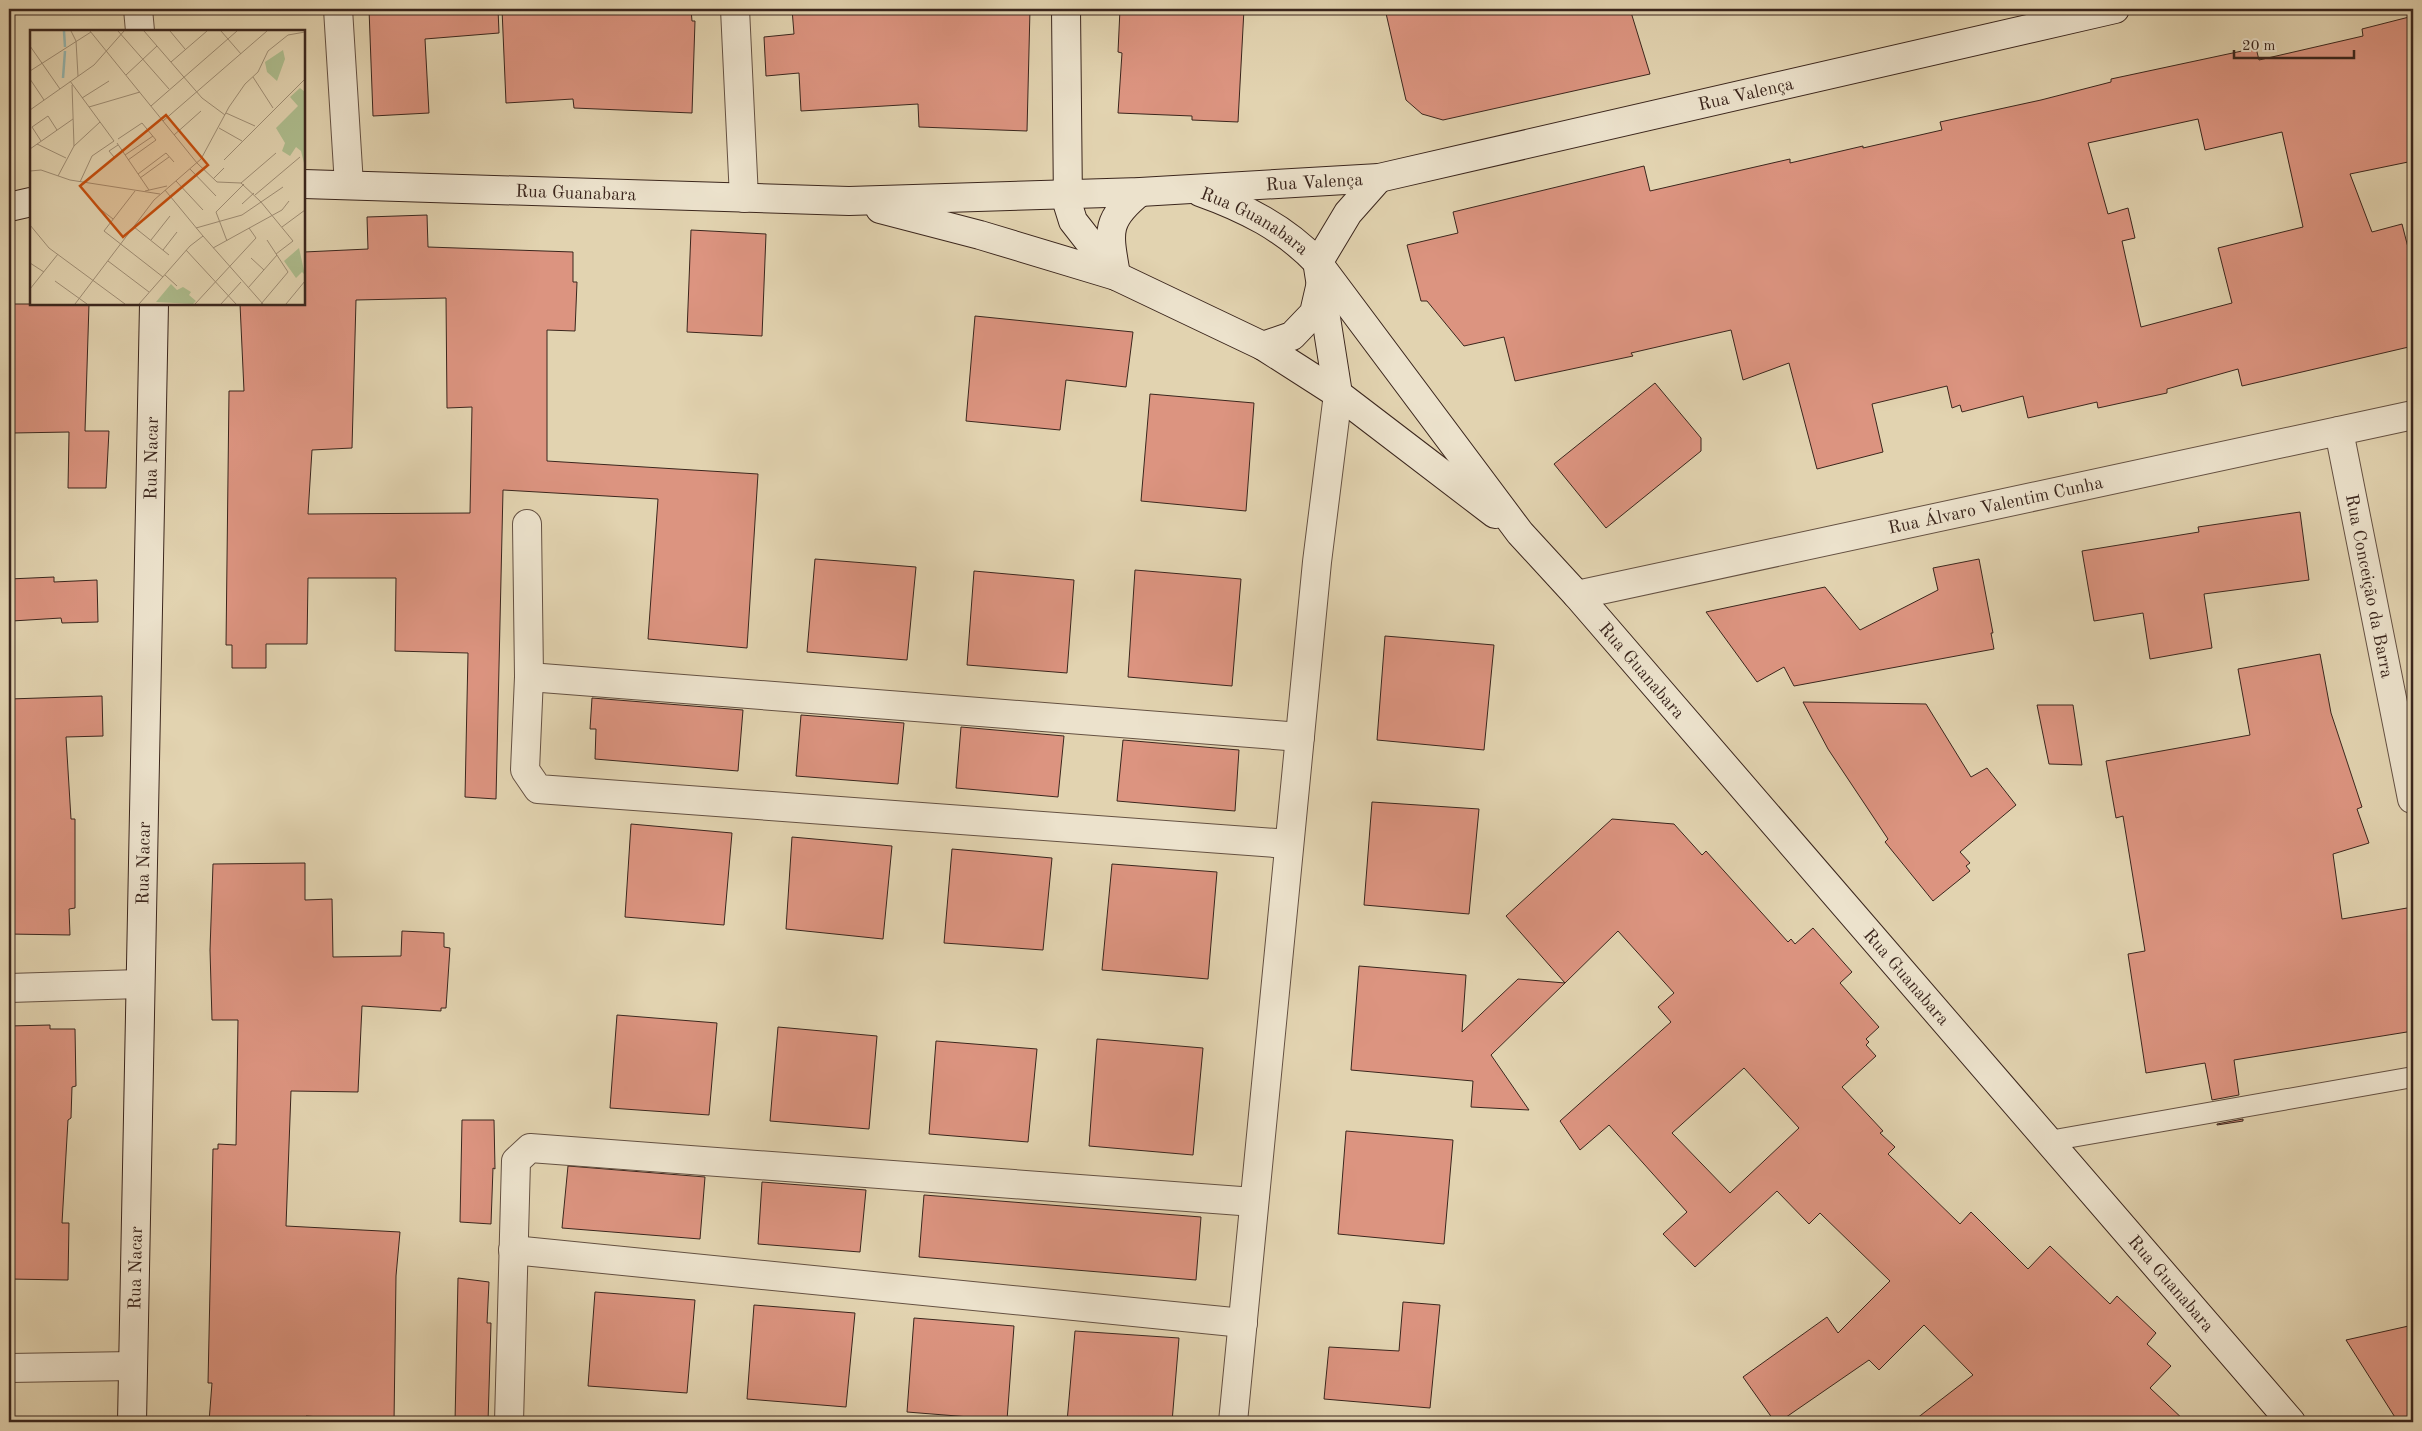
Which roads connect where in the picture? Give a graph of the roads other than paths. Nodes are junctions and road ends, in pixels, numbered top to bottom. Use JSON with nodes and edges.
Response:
{"nodes":[{"id":1,"x":138,"y":9,"type":"edge"},
{"id":2,"x":338,"y":9,"type":"edge"},
{"id":3,"x":735,"y":9,"type":"edge"},
{"id":4,"x":1066,"y":9,"type":"edge"},
{"id":5,"x":2104,"y":10,"type":"edge"},
{"id":6,"x":140,"y":30,"type":"edge"},
{"id":7,"x":1379,"y":178,"type":"junction"},
{"id":8,"x":305,"y":184,"type":"edge"},
{"id":9,"x":349,"y":185,"type":"junction"},
{"id":10,"x":1191,"y":189,"type":"junction"},
{"id":11,"x":1140,"y":192,"type":"junction"},
{"id":12,"x":1066,"y":194,"type":"junction"},
{"id":13,"x":744,"y":198,"type":"junction"},
{"id":14,"x":30,"y":202,"type":"edge"},
{"id":15,"x":848,"y":202,"type":"junction"},
{"id":16,"x":9,"y":207,"type":"edge"},
{"id":17,"x":1318,"y":263,"type":"junction"},
{"id":18,"x":1116,"y":276,"type":"junction"},
{"id":19,"x":154,"y":305,"type":"edge"},
{"id":20,"x":1263,"y":346,"type":"junction"},
{"id":21,"x":1338,"y":394,"type":"junction"},
{"id":22,"x":2413,"y":415,"type":"edge"},
{"id":23,"x":2339,"y":431,"type":"junction"},
{"id":24,"x":527,"y":524,"type":"dead end"},
{"id":25,"x":1520,"y":533,"type":"junction"},
{"id":26,"x":1577,"y":595,"type":"junction"},
{"id":27,"x":529,"y":677,"type":"junction"},
{"id":28,"x":1300,"y":736,"type":"junction"},
{"id":29,"x":2412,"y":799,"type":"dead end"},
{"id":30,"x":1289,"y":844,"type":"junction"},
{"id":31,"x":140,"y":984,"type":"junction"},
{"id":32,"x":9,"y":988,"type":"edge"},
{"id":33,"x":2413,"y":1077,"type":"edge"},
{"id":34,"x":2049,"y":1141,"type":"junction"},
{"id":35,"x":1254,"y":1202,"type":"junction"},
{"id":36,"x":513,"y":1250,"type":"junction"},
{"id":37,"x":1243,"y":1323,"type":"junction"},
{"id":38,"x":133,"y":1366,"type":"junction"},
{"id":39,"x":9,"y":1368,"type":"edge"},
{"id":40,"x":132,"y":1422,"type":"edge"},
{"id":41,"x":509,"y":1422,"type":"edge"},
{"id":42,"x":1233,"y":1422,"type":"edge"},
{"id":43,"x":2291,"y":1422,"type":"edge"}],
"edges":[{"from":1,"to":6,"type":"street"},
{"from":2,"to":9,"type":"street"},
{"from":3,"to":13,"type":"street"},
{"from":4,"to":12,"type":"street"},
{"from":5,"to":7,"type":"street","name":"Rua Valença"},
{"from":7,"to":10,"type":"street","name":"Rua Valença"},
{"from":7,"to":17,"type":"street","name":"Rua Valença"},
{"from":8,"to":9,"type":"street","name":"Rua Guanabara"},
{"from":9,"to":13,"type":"street","name":"Rua Guanabara"},
{"from":10,"to":11,"type":"street","name":"Rua Guanabara"},
{"from":10,"to":17,"type":"street","name":"Rua Guanabara"},
{"from":11,"to":12,"type":"street","name":"Rua Guanabara"},
{"from":11,"to":18,"type":"street"},
{"from":12,"to":15,"type":"street","name":"Rua Guanabara"},
{"from":12,"to":18,"type":"street"},
{"from":13,"to":15,"type":"street","name":"Rua Guanabara"},
{"from":14,"to":16,"type":"street"},
{"from":15,"to":18,"type":"street","name":"Rua Guanabara"},
{"from":17,"to":20,"type":"street"},
{"from":17,"to":21,"type":"street"},
{"from":17,"to":25,"type":"street","name":"Rua Guanabara"},
{"from":18,"to":20,"type":"street","name":"Rua Guanabara"},
{"from":19,"to":31,"type":"street","name":"Rua Nacar"},
{"from":20,"to":21,"type":"street","name":"Rua Guanabara"},
{"from":21,"to":25,"type":"street","name":"Rua Guanabara"},
{"from":21,"to":28,"type":"street"},
{"from":22,"to":23,"type":"street","name":"Rua Álvaro Valentim Cunha"},
{"from":23,"to":26,"type":"street","name":"Rua Álvaro Valentim Cunha"},
{"from":23,"to":29,"type":"street","name":"Rua Conceição da Barra"},
{"from":24,"to":27,"type":"street"},
{"from":25,"to":26,"type":"street","name":"Rua Guanabara"},
{"from":26,"to":34,"type":"street","name":"Rua Guanabara"},
{"from":27,"to":28,"type":"street"},
{"from":27,"to":30,"type":"street"},
{"from":28,"to":30,"type":"street"},
{"from":30,"to":35,"type":"street"},
{"from":31,"to":32,"type":"street"},
{"from":31,"to":38,"type":"street","name":"Rua Nacar"},
{"from":33,"to":34,"type":"lane"},
{"from":34,"to":43,"type":"street","name":"Rua Guanabara"},
{"from":35,"to":36,"type":"street"},
{"from":35,"to":37,"type":"street"},
{"from":36,"to":37,"type":"street"},
{"from":36,"to":41,"type":"street"},
{"from":37,"to":42,"type":"street"},
{"from":38,"to":39,"type":"street"},
{"from":38,"to":40,"type":"street","name":"Rua Nacar"}]}
